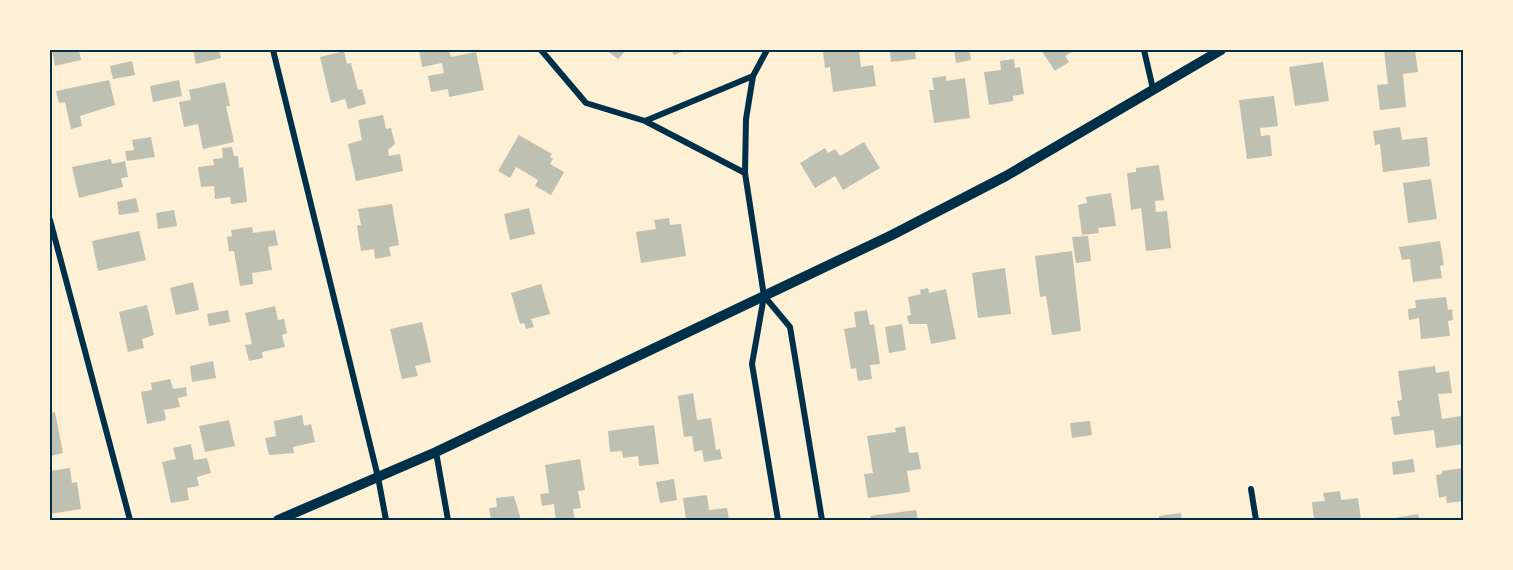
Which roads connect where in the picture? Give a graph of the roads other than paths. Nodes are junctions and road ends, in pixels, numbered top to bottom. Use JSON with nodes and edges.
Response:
{"nodes":[{"id":1,"x":273,"y":50,"type":"edge"},
{"id":2,"x":541,"y":50,"type":"edge"},
{"id":3,"x":767,"y":50,"type":"edge"},
{"id":4,"x":1144,"y":50,"type":"edge"},
{"id":5,"x":1221,"y":50,"type":"edge"},
{"id":6,"x":753,"y":76,"type":"junction"},
{"id":7,"x":1153,"y":89,"type":"junction"},
{"id":8,"x":645,"y":121,"type":"junction"},
{"id":9,"x":745,"y":173,"type":"junction"},
{"id":10,"x":50,"y":220,"type":"edge"},
{"id":11,"x":764,"y":296,"type":"junction"},
{"id":12,"x":436,"y":452,"type":"junction"},
{"id":13,"x":378,"y":477,"type":"junction"},
{"id":14,"x":1251,"y":489,"type":"dead end"},
{"id":15,"x":130,"y":520,"type":"edge"},
{"id":16,"x":278,"y":520,"type":"edge"},
{"id":17,"x":386,"y":520,"type":"edge"},
{"id":18,"x":448,"y":520,"type":"edge"},
{"id":19,"x":778,"y":520,"type":"edge"},
{"id":20,"x":822,"y":520,"type":"edge"},
{"id":21,"x":1256,"y":520,"type":"edge"}],
"edges":[{"from":1,"to":13,"type":"street"},
{"from":2,"to":8,"type":"street"},
{"from":3,"to":6,"type":"street"},
{"from":4,"to":7,"type":"street"},
{"from":5,"to":7,"type":"street"},
{"from":6,"to":8,"type":"street"},
{"from":6,"to":9,"type":"street"},
{"from":7,"to":11,"type":"street"},
{"from":8,"to":9,"type":"street"},
{"from":9,"to":11,"type":"street"},
{"from":10,"to":15,"type":"street"},
{"from":11,"to":12,"type":"street"},
{"from":11,"to":19,"type":"street"},
{"from":11,"to":20,"type":"street"},
{"from":12,"to":13,"type":"street"},
{"from":12,"to":18,"type":"street"},
{"from":13,"to":16,"type":"street"},
{"from":13,"to":17,"type":"street"},
{"from":14,"to":21,"type":"street"}]}
